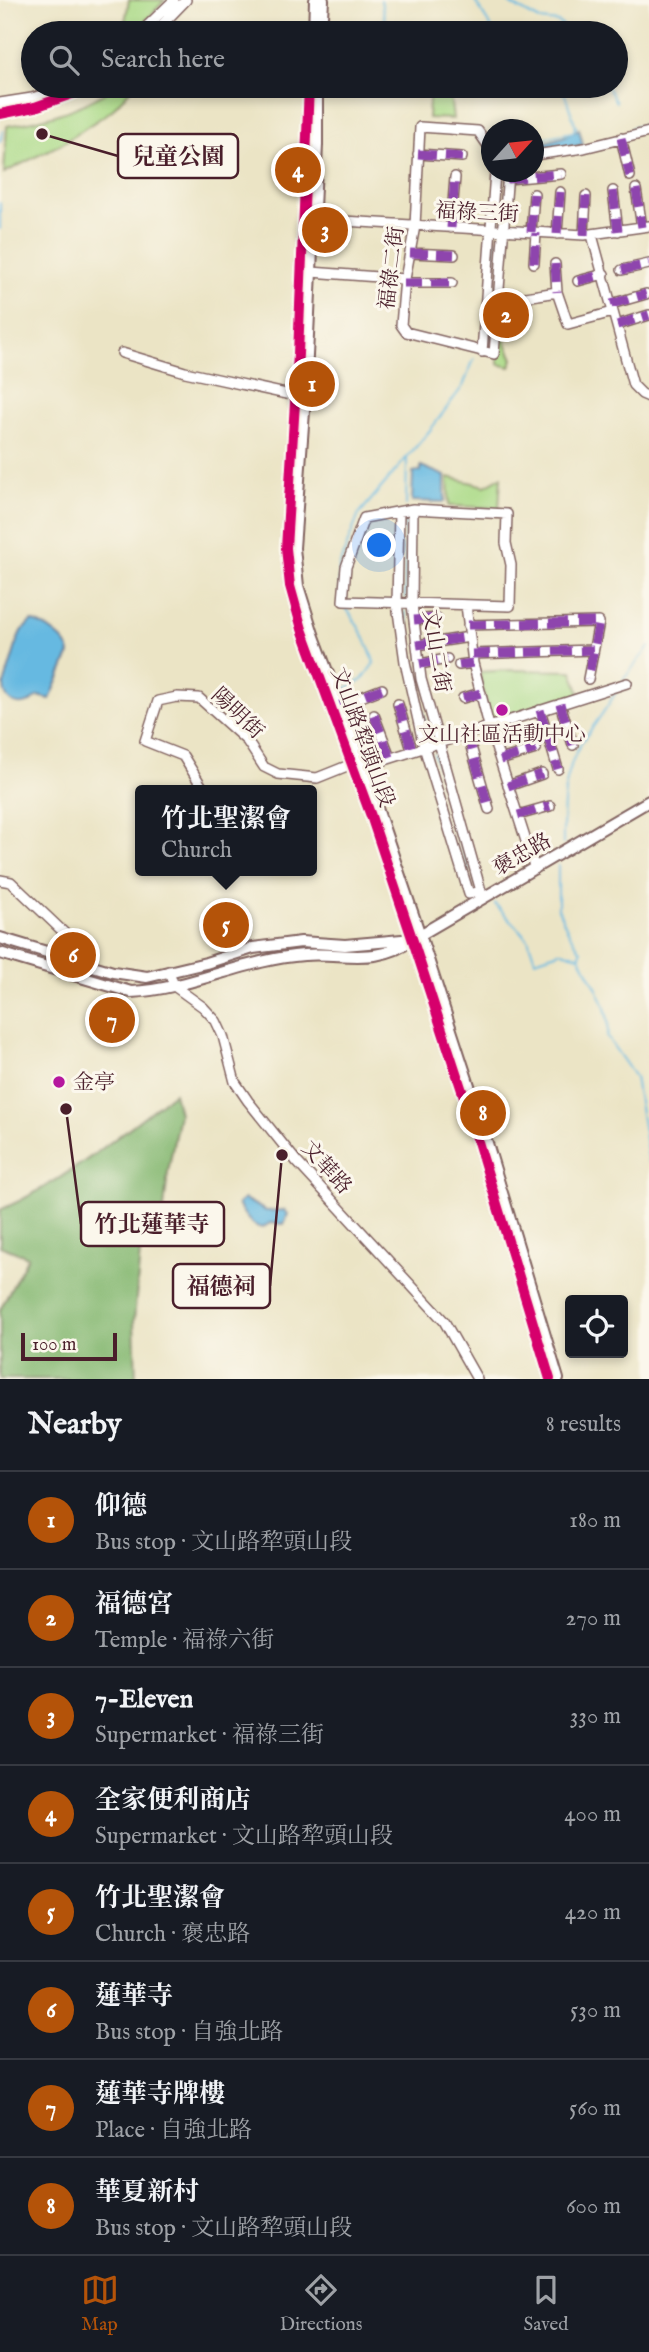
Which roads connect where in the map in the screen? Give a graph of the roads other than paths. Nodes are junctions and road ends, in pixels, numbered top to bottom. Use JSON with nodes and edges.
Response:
{"nodes":[{"id":1,"x":174,"y":0,"type":"edge"},
{"id":2,"x":186,"y":0,"type":"edge"},
{"id":3,"x":315,"y":0,"type":"edge"},
{"id":4,"x":323,"y":0,"type":"edge"},
{"id":5,"x":152,"y":21,"type":"edge"},
{"id":6,"x":166,"y":21,"type":"edge"},
{"id":7,"x":314,"y":21,"type":"edge"},
{"id":8,"x":322,"y":21,"type":"edge"},
{"id":9,"x":32,"y":98,"type":"edge"},
{"id":10,"x":60,"y":98,"type":"edge"},
{"id":11,"x":309,"y":98,"type":"edge"},
{"id":12,"x":316,"y":98,"type":"edge"},
{"id":13,"x":0,"y":103,"type":"edge"},
{"id":14,"x":0,"y":114,"type":"edge"},
{"id":15,"x":649,"y":132,"type":"edge"},
{"id":16,"x":481,"y":135,"type":"edge"},
{"id":17,"x":621,"y":138,"type":"junction"},
{"id":18,"x":418,"y":154,"type":"junction"},
{"id":19,"x":544,"y":154,"type":"edge"},
{"id":20,"x":462,"y":157,"type":"dead end"},
{"id":21,"x":544,"y":174,"type":"edge"},
{"id":22,"x":561,"y":174,"type":"dead end"},
{"id":23,"x":630,"y":176,"type":"dead end"},
{"id":24,"x":455,"y":177,"type":"dead end"},
{"id":25,"x":494,"y":182,"type":"edge"},
{"id":26,"x":507,"y":182,"type":"edge"},
{"id":27,"x":636,"y":189,"type":"dead end"},
{"id":28,"x":613,"y":191,"type":"dead end"},
{"id":29,"x":560,"y":192,"type":"dead end"},
{"id":30,"x":534,"y":194,"type":"dead end"},
{"id":31,"x":586,"y":196,"type":"dead end"},
{"id":32,"x":309,"y":219,"type":"junction"},
{"id":33,"x":415,"y":226,"type":"junction"},
{"id":34,"x":645,"y":227,"type":"edge"},
{"id":35,"x":451,"y":228,"type":"junction"},
{"id":36,"x":491,"y":230,"type":"junction"},
{"id":37,"x":503,"y":231,"type":"junction"},
{"id":38,"x":618,"y":231,"type":"junction"},
{"id":39,"x":534,"y":233,"type":"junction"},
{"id":40,"x":556,"y":234,"type":"junction"},
{"id":41,"x":588,"y":235,"type":"junction"},
{"id":42,"x":410,"y":253,"type":"junction"},
{"id":43,"x":454,"y":255,"type":"dead end"},
{"id":44,"x":534,"y":263,"type":"dead end"},
{"id":45,"x":555,"y":264,"type":"dead end"},
{"id":46,"x":649,"y":264,"type":"edge"},
{"id":47,"x":622,"y":270,"type":"dead end"},
{"id":48,"x":312,"y":272,"type":"junction"},
{"id":49,"x":604,"y":274,"type":"junction"},
{"id":50,"x":405,"y":281,"type":"junction"},
{"id":51,"x":578,"y":281,"type":"dead end"},
{"id":52,"x":452,"y":283,"type":"dead end"},
{"id":53,"x":557,"y":292,"type":"junction"},
{"id":54,"x":646,"y":294,"type":"dead end"},
{"id":55,"x":497,"y":301,"type":"junction"},
{"id":56,"x":486,"y":302,"type":"junction"},
{"id":57,"x":612,"y":308,"type":"junction"},
{"id":58,"x":649,"y":315,"type":"edge"},
{"id":59,"x":617,"y":325,"type":"junction"},
{"id":60,"x":482,"y":352,"type":"junction"},
{"id":61,"x":122,"y":353,"type":"dead end"},
{"id":62,"x":649,"y":397,"type":"edge"},
{"id":63,"x":300,"y":398,"type":"junction"},
{"id":64,"x":413,"y":509,"type":"junction"},
{"id":65,"x":399,"y":512,"type":"junction"},
{"id":66,"x":397,"y":604,"type":"junction"},
{"id":67,"x":412,"y":604,"type":"junction"},
{"id":68,"x":466,"y":605,"type":"junction"},
{"id":69,"x":437,"y":618,"type":"dead end"},
{"id":70,"x":414,"y":620,"type":"junction"},
{"id":71,"x":468,"y":625,"type":"junction"},
{"id":72,"x":470,"y":637,"type":"junction"},
{"id":73,"x":417,"y":645,"type":"junction"},
{"id":74,"x":593,"y":650,"type":"junction"},
{"id":75,"x":447,"y":659,"type":"dead end"},
{"id":76,"x":472,"y":659,"type":"junction"},
{"id":77,"x":419,"y":664,"type":"junction"},
{"id":78,"x":459,"y":665,"type":"dead end"},
{"id":79,"x":588,"y":679,"type":"dead end"},
{"id":80,"x":627,"y":683,"type":"dead end"},
{"id":81,"x":328,"y":685,"type":"junction"},
{"id":82,"x":382,"y":689,"type":"dead end"},
{"id":83,"x":481,"y":693,"type":"junction"},
{"id":84,"x":463,"y":698,"type":"dead end"},
{"id":85,"x":398,"y":704,"type":"dead end"},
{"id":86,"x":560,"y":704,"type":"junction"},
{"id":87,"x":340,"y":705,"type":"junction"},
{"id":88,"x":540,"y":710,"type":"junction"},
{"id":89,"x":374,"y":715,"type":"dead end"},
{"id":90,"x":489,"y":726,"type":"junction"},
{"id":91,"x":467,"y":733,"type":"junction"},
{"id":92,"x":437,"y":742,"type":"junction"},
{"id":93,"x":573,"y":745,"type":"dead end"},
{"id":94,"x":424,"y":747,"type":"junction"},
{"id":95,"x":536,"y":749,"type":"dead end"},
{"id":96,"x":412,"y":750,"type":"junction"},
{"id":97,"x":390,"y":757,"type":"junction"},
{"id":98,"x":499,"y":760,"type":"junction"},
{"id":99,"x":358,"y":766,"type":"junction"},
{"id":100,"x":558,"y":769,"type":"dead end"},
{"id":101,"x":542,"y":774,"type":"dead end"},
{"id":102,"x":201,"y":785,"type":"edge"},
{"id":103,"x":508,"y":786,"type":"junction"},
{"id":104,"x":649,"y":801,"type":"edge"},
{"id":105,"x":550,"y":806,"type":"dead end"},
{"id":106,"x":489,"y":809,"type":"dead end"},
{"id":107,"x":518,"y":815,"type":"junction"},
{"id":108,"x":535,"y":869,"type":"junction"},
{"id":109,"x":0,"y":880,"type":"edge"},
{"id":110,"x":416,"y":937,"type":"junction"},
{"id":111,"x":0,"y":938,"type":"edge"},
{"id":112,"x":0,"y":953,"type":"edge"},
{"id":113,"x":85,"y":964,"type":"junction"},
{"id":114,"x":169,"y":971,"type":"junction"},
{"id":115,"x":174,"y":986,"type":"junction"},
{"id":116,"x":477,"y":1379,"type":"edge"},
{"id":117,"x":550,"y":1379,"type":"edge"},
{"id":118,"x":558,"y":1379,"type":"edge"}],
"edges":[{"from":1,"to":5,"type":"street"},
{"from":2,"to":6,"type":"street"},
{"from":3,"to":7,"type":"main road"},
{"from":4,"to":8,"type":"main road"},
{"from":9,"to":13,"type":"street"},
{"from":10,"to":14,"type":"street"},
{"from":11,"to":32,"type":"main road","name":"文山路犂頭山段"},
{"from":12,"to":32,"type":"main road","name":"文山路犂頭山段"},
{"from":15,"to":17,"type":"street"},
{"from":16,"to":18,"type":"street","name":"福祿二街"},
{"from":17,"to":19,"type":"street"},
{"from":17,"to":23,"type":"street"},
{"from":18,"to":20,"type":"street"},
{"from":18,"to":33,"type":"street","name":"福祿二街"},
{"from":21,"to":22,"type":"street"},
{"from":24,"to":35,"type":"street"},
{"from":25,"to":36,"type":"street"},
{"from":26,"to":37,"type":"street"},
{"from":27,"to":34,"type":"street"},
{"from":28,"to":38,"type":"street"},
{"from":29,"to":40,"type":"street"},
{"from":30,"to":39,"type":"street"},
{"from":31,"to":41,"type":"street"},
{"from":32,"to":33,"type":"street","name":"福祿三街"},
{"from":32,"to":48,"type":"main road","name":"文山路犂頭山段"},
{"from":32,"to":63,"type":"main road","name":"文山路犂頭山段"},
{"from":33,"to":35,"type":"street","name":"福祿三街"},
{"from":33,"to":42,"type":"street","name":"福祿二街"},
{"from":34,"to":38,"type":"street","name":"福祿三街"},
{"from":35,"to":36,"type":"street","name":"福祿三街"},
{"from":36,"to":37,"type":"street","name":"福祿三街"},
{"from":36,"to":56,"type":"street"},
{"from":37,"to":39,"type":"street","name":"福祿三街"},
{"from":37,"to":55,"type":"street"},
{"from":38,"to":41,"type":"street","name":"福祿三街"},
{"from":39,"to":40,"type":"street","name":"福祿三街"},
{"from":39,"to":44,"type":"street"},
{"from":40,"to":41,"type":"street","name":"福祿三街"},
{"from":41,"to":49,"type":"street"},
{"from":42,"to":43,"type":"street"},
{"from":42,"to":50,"type":"street","name":"福祿二街"},
{"from":45,"to":53,"type":"street"},
{"from":46,"to":47,"type":"street"},
{"from":48,"to":50,"type":"street"},
{"from":48,"to":63,"type":"main road","name":"文山路犂頭山段"},
{"from":49,"to":51,"type":"street"},
{"from":49,"to":57,"type":"street"},
{"from":50,"to":52,"type":"street"},
{"from":50,"to":60,"type":"street","name":"福祿二街"},
{"from":53,"to":55,"type":"street"},
{"from":53,"to":57,"type":"street"},
{"from":54,"to":57,"type":"street"},
{"from":55,"to":56,"type":"street"},
{"from":55,"to":60,"type":"street"},
{"from":56,"to":60,"type":"street"},
{"from":57,"to":59,"type":"street"},
{"from":58,"to":59,"type":"street"},
{"from":59,"to":62,"type":"street"},
{"from":61,"to":63,"type":"street"},
{"from":63,"to":81,"type":"main road","name":"文山路犂頭山段"},
{"from":64,"to":65,"type":"street"},
{"from":64,"to":67,"type":"street","name":"文山二街"},
{"from":64,"to":68,"type":"street"},
{"from":65,"to":66,"type":"street","name":"文山二街"},
{"from":65,"to":66,"type":"street"},
{"from":66,"to":67,"type":"street"},
{"from":66,"to":94,"type":"street","name":"文山二街"},
{"from":67,"to":68,"type":"street"},
{"from":67,"to":70,"type":"street","name":"文山二街"},
{"from":68,"to":71,"type":"street"},
{"from":69,"to":70,"type":"street"},
{"from":70,"to":73,"type":"street","name":"文山二街"},
{"from":71,"to":72,"type":"street"},
{"from":71,"to":74,"type":"street"},
{"from":72,"to":73,"type":"street"},
{"from":72,"to":76,"type":"street"},
{"from":73,"to":77,"type":"street","name":"文山二街"},
{"from":74,"to":76,"type":"street"},
{"from":74,"to":79,"type":"street"},
{"from":75,"to":77,"type":"street"},
{"from":76,"to":78,"type":"street"},
{"from":76,"to":83,"type":"street"},
{"from":77,"to":92,"type":"street","name":"文山二街"},
{"from":80,"to":86,"type":"street"},
{"from":81,"to":87,"type":"main road","name":"文山路犂頭山段"},
{"from":81,"to":99,"type":"main road","name":"文山路犂頭山段"},
{"from":82,"to":87,"type":"street"},
{"from":83,"to":84,"type":"street"},
{"from":83,"to":90,"type":"street"},
{"from":85,"to":96,"type":"street"},
{"from":86,"to":88,"type":"street"},
{"from":86,"to":93,"type":"street"},
{"from":87,"to":99,"type":"main road","name":"文山路犂頭山段"},
{"from":88,"to":90,"type":"street"},
{"from":88,"to":100,"type":"street"},
{"from":89,"to":97,"type":"street"},
{"from":90,"to":91,"type":"street"},
{"from":90,"to":98,"type":"street"},
{"from":91,"to":92,"type":"street"},
{"from":91,"to":106,"type":"street"},
{"from":92,"to":94,"type":"street"},
{"from":92,"to":94,"type":"street","name":"文山二街"},
{"from":94,"to":96,"type":"street"},
{"from":95,"to":98,"type":"street"},
{"from":96,"to":97,"type":"street"},
{"from":97,"to":99,"type":"street"},
{"from":98,"to":103,"type":"street"},
{"from":99,"to":102,"type":"street","name":"陽明街"},
{"from":99,"to":110,"type":"main road","name":"文山路犂頭山段"},
{"from":101,"to":103,"type":"street"},
{"from":103,"to":107,"type":"street"},
{"from":104,"to":108,"type":"main road","name":"褒忠路"},
{"from":105,"to":107,"type":"street"},
{"from":107,"to":108,"type":"street"},
{"from":108,"to":110,"type":"main road","name":"褒忠路"},
{"from":109,"to":113,"type":"street"},
{"from":110,"to":114,"type":"main road","name":"褒忠路"},
{"from":110,"to":115,"type":"main road","name":"褒忠路"},
{"from":110,"to":117,"type":"main road","name":"文山路犂頭山段"},
{"from":110,"to":118,"type":"main road","name":"文山路犂頭山段"},
{"from":111,"to":113,"type":"main road","name":"褒忠路"},
{"from":112,"to":115,"type":"main road","name":"褒忠路"},
{"from":113,"to":114,"type":"main road","name":"褒忠路"},
{"from":114,"to":115,"type":"street"},
{"from":115,"to":116,"type":"street","name":"文華路"}]}
